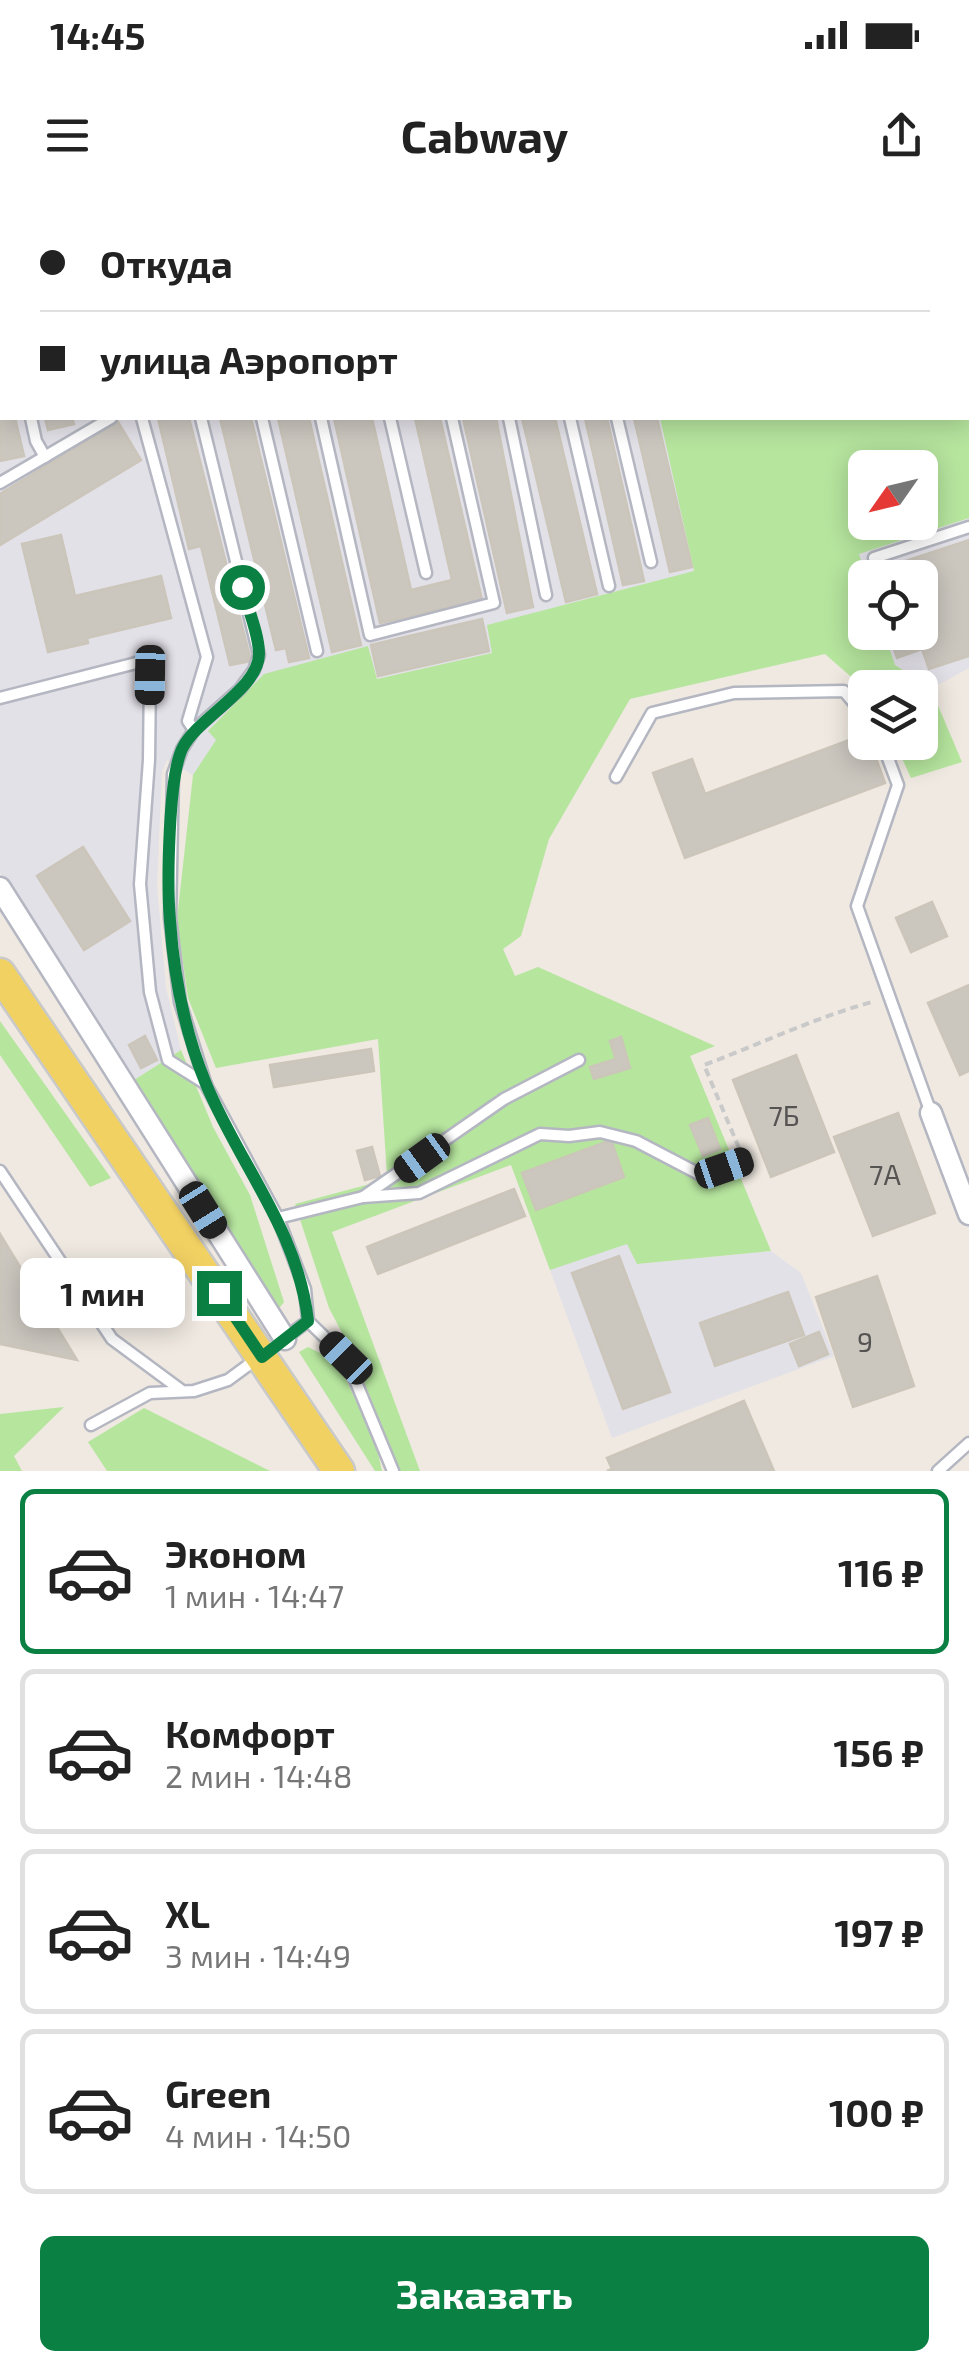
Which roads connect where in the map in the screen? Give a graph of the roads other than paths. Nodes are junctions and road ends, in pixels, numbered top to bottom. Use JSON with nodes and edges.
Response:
{"nodes":[{"id":1,"x":32,"y":420,"type":"edge"},
{"id":2,"x":143,"y":420,"type":"edge"},
{"id":3,"x":202,"y":420,"type":"edge"},
{"id":4,"x":262,"y":420,"type":"edge"},
{"id":5,"x":321,"y":420,"type":"edge"},
{"id":6,"x":390,"y":420,"type":"edge"},
{"id":7,"x":452,"y":420,"type":"edge"},
{"id":8,"x":509,"y":420,"type":"edge"},
{"id":9,"x":570,"y":420,"type":"edge"},
{"id":10,"x":618,"y":420,"type":"edge"},
{"id":11,"x":93,"y":422,"type":"edge"},
{"id":12,"x":45,"y":456,"type":"junction"},
{"id":13,"x":0,"y":483,"type":"edge"},
{"id":14,"x":969,"y":528,"type":"edge"},
{"id":15,"x":874,"y":558,"type":"dead end"},
{"id":16,"x":651,"y":562,"type":"dead end"},
{"id":17,"x":426,"y":574,"type":"dead end"},
{"id":18,"x":609,"y":586,"type":"dead end"},
{"id":19,"x":546,"y":595,"type":"dead end"},
{"id":20,"x":317,"y":651,"type":"dead end"},
{"id":21,"x":848,"y":696,"type":"edge"},
{"id":22,"x":0,"y":698,"type":"edge"},
{"id":23,"x":194,"y":730,"type":"junction"},
{"id":24,"x":889,"y":760,"type":"edge"},
{"id":25,"x":616,"y":777,"type":"dead end"},
{"id":26,"x":0,"y":888,"type":"edge"},
{"id":27,"x":0,"y":974,"type":"edge"},
{"id":28,"x":578,"y":1060,"type":"dead end"},
{"id":29,"x":206,"y":1085,"type":"junction"},
{"id":30,"x":931,"y":1113,"type":"joint"},
{"id":31,"x":744,"y":1161,"type":"road end"},
{"id":32,"x":0,"y":1171,"type":"edge"},
{"id":33,"x":362,"y":1197,"type":"junction"},
{"id":34,"x":969,"y":1214,"type":"edge"},
{"id":35,"x":278,"y":1218,"type":"junction"},
{"id":36,"x":308,"y":1321,"type":"junction"},
{"id":37,"x":274,"y":1348,"type":"junction"},
{"id":38,"x":181,"y":1390,"type":"junction"},
{"id":39,"x":91,"y":1425,"type":"dead end"},
{"id":40,"x":969,"y":1443,"type":"edge"},
{"id":41,"x":339,"y":1471,"type":"edge"},
{"id":42,"x":393,"y":1471,"type":"edge"},
{"id":43,"x":938,"y":1471,"type":"edge"}],
"edges":[{"from":1,"to":12,"type":"lane"},
{"from":2,"to":23,"type":"lane"},
{"from":3,"to":23,"type":"lane"},
{"from":4,"to":20,"type":"lane"},
{"from":5,"to":7,"type":"lane"},
{"from":6,"to":17,"type":"lane"},
{"from":8,"to":19,"type":"lane"},
{"from":9,"to":18,"type":"lane"},
{"from":10,"to":16,"type":"lane"},
{"from":11,"to":12,"type":"lane"},
{"from":12,"to":13,"type":"lane"},
{"from":14,"to":15,"type":"lane"},
{"from":21,"to":25,"type":"lane"},
{"from":22,"to":29,"type":"lane"},
{"from":23,"to":29,"type":"lane"},
{"from":24,"to":30,"type":"lane"},
{"from":26,"to":37,"type":"street"},
{"from":27,"to":37,"type":"main road"},
{"from":28,"to":33,"type":"lane"},
{"from":29,"to":35,"type":"lane"},
{"from":30,"to":34,"type":"street"},
{"from":31,"to":33,"type":"lane"},
{"from":32,"to":38,"type":"lane"},
{"from":33,"to":35,"type":"lane"},
{"from":35,"to":36,"type":"lane"},
{"from":36,"to":37,"type":"lane"},
{"from":36,"to":42,"type":"lane"},
{"from":37,"to":38,"type":"lane"},
{"from":37,"to":41,"type":"main road"},
{"from":38,"to":39,"type":"lane"},
{"from":40,"to":43,"type":"lane"}]}
